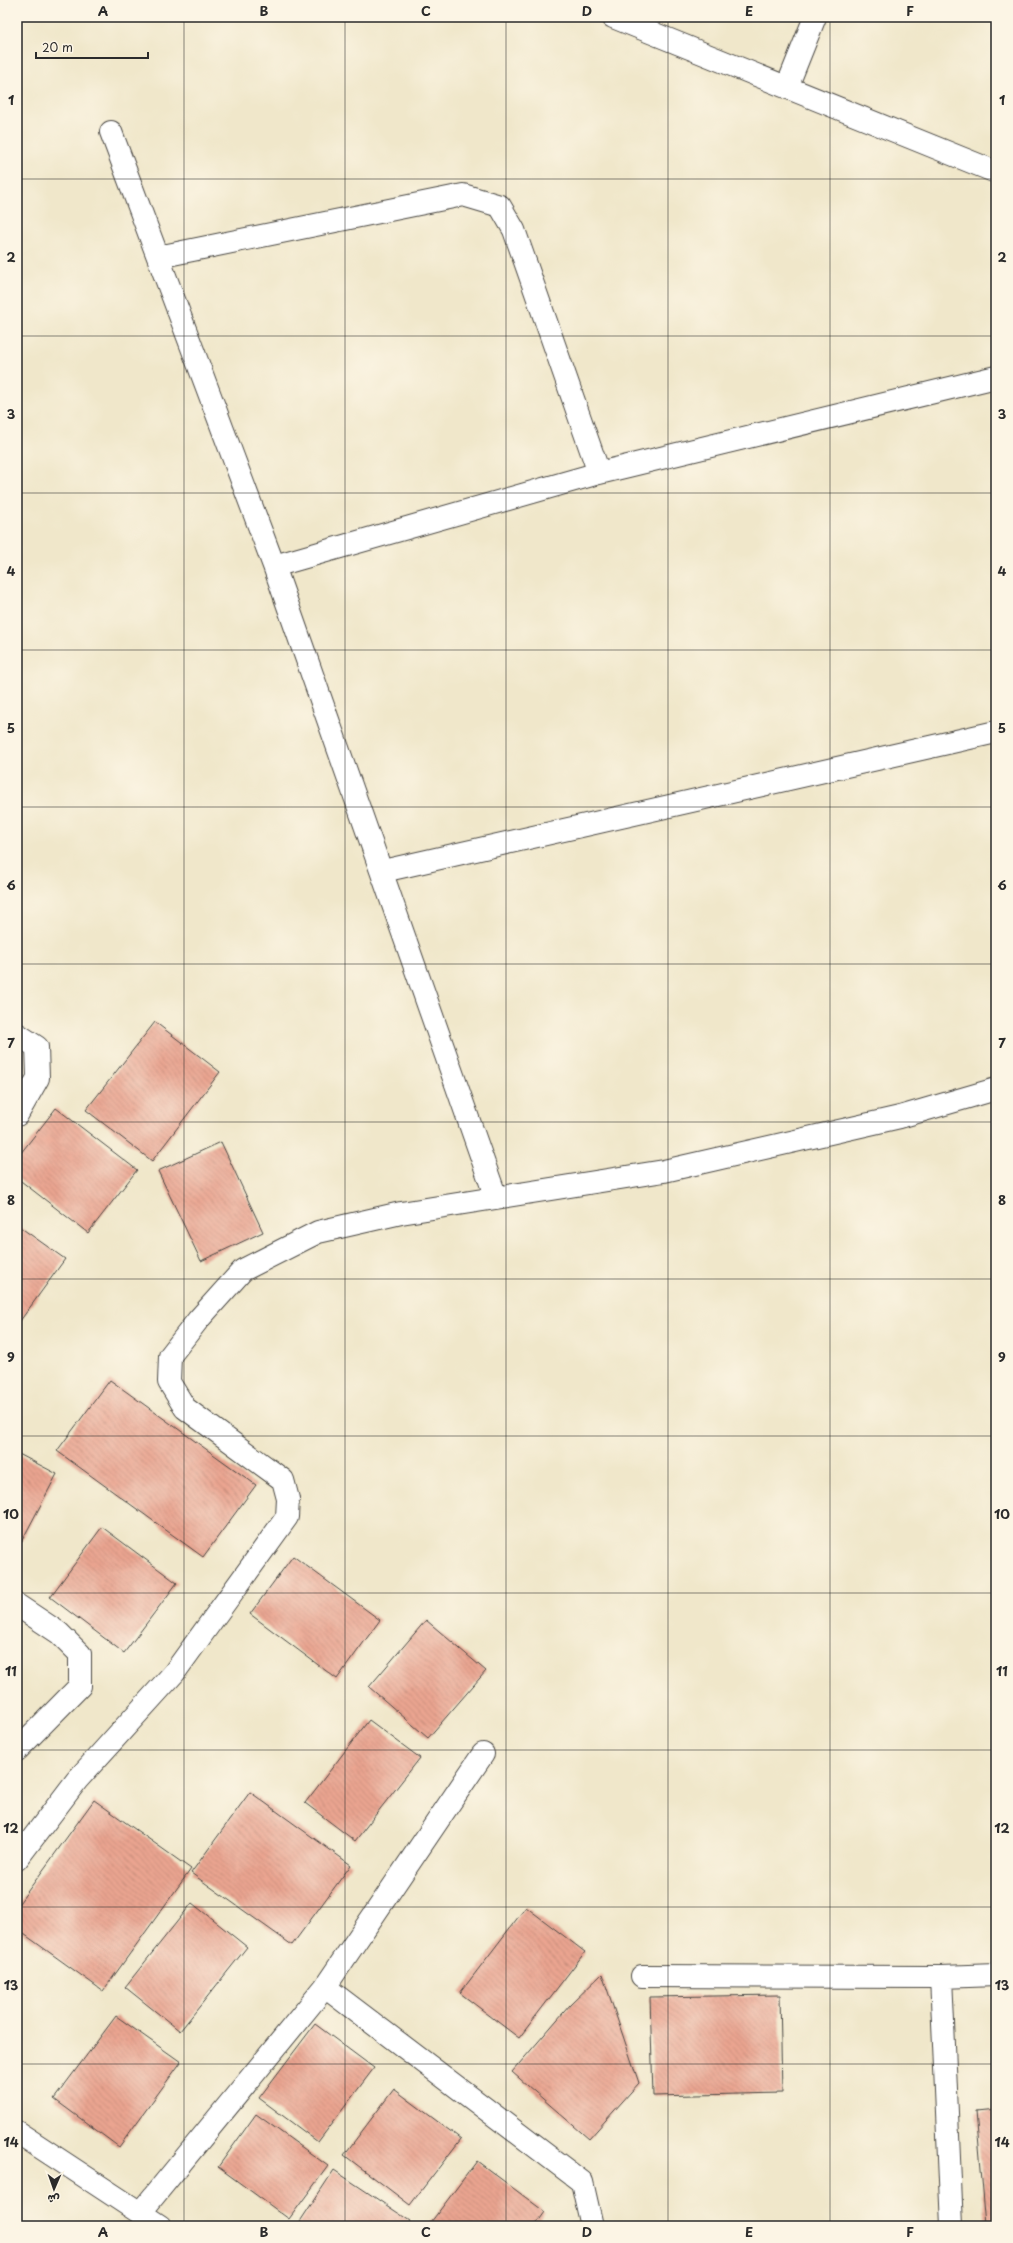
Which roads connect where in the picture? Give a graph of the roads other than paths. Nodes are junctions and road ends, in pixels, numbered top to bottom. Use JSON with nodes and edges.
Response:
{"nodes":[{"id":1,"x":613,"y":17,"type":"edge"},
{"id":2,"x":815,"y":17,"type":"edge"},
{"id":3,"x":787,"y":87,"type":"junction"},
{"id":4,"x":111,"y":132,"type":"dead end"},
{"id":5,"x":996,"y":172,"type":"edge"},
{"id":6,"x":158,"y":257,"type":"junction"},
{"id":7,"x":996,"y":377,"type":"edge"},
{"id":8,"x":599,"y":473,"type":"junction"},
{"id":9,"x":274,"y":566,"type":"junction"},
{"id":10,"x":996,"y":732,"type":"edge"},
{"id":11,"x":383,"y":871,"type":"junction"},
{"id":12,"x":17,"y":1034,"type":"edge"},
{"id":13,"x":996,"y":1089,"type":"edge"},
{"id":14,"x":17,"y":1115,"type":"edge"},
{"id":15,"x":496,"y":1198,"type":"junction"},
{"id":16,"x":17,"y":1605,"type":"edge"},
{"id":17,"x":17,"y":1750,"type":"edge"},
{"id":18,"x":482,"y":1754,"type":"dead end"},
{"id":19,"x":17,"y":1858,"type":"edge"},
{"id":20,"x":996,"y":1975,"type":"edge"},
{"id":21,"x":642,"y":1976,"type":"dead end"},
{"id":22,"x":941,"y":1977,"type":"junction"},
{"id":23,"x":325,"y":1987,"type":"junction"},
{"id":24,"x":17,"y":2132,"type":"edge"},
{"id":25,"x":140,"y":2213,"type":"junction"},
{"id":26,"x":160,"y":2226,"type":"edge"},
{"id":27,"x":592,"y":2226,"type":"edge"},
{"id":28,"x":952,"y":2226,"type":"edge"}],
"edges":[{"from":1,"to":3,"type":"street"},
{"from":2,"to":3,"type":"street"},
{"from":3,"to":5,"type":"street"},
{"from":4,"to":6,"type":"street"},
{"from":6,"to":8,"type":"street"},
{"from":6,"to":9,"type":"street"},
{"from":7,"to":8,"type":"street"},
{"from":8,"to":9,"type":"street"},
{"from":9,"to":11,"type":"street"},
{"from":10,"to":11,"type":"street"},
{"from":11,"to":15,"type":"street"},
{"from":12,"to":14,"type":"street"},
{"from":13,"to":15,"type":"street"},
{"from":15,"to":19,"type":"street"},
{"from":16,"to":17,"type":"street"},
{"from":18,"to":23,"type":"street"},
{"from":20,"to":22,"type":"street"},
{"from":21,"to":22,"type":"street"},
{"from":22,"to":28,"type":"street"},
{"from":23,"to":25,"type":"street"},
{"from":23,"to":27,"type":"street"},
{"from":24,"to":25,"type":"street"},
{"from":25,"to":26,"type":"street"}]}
